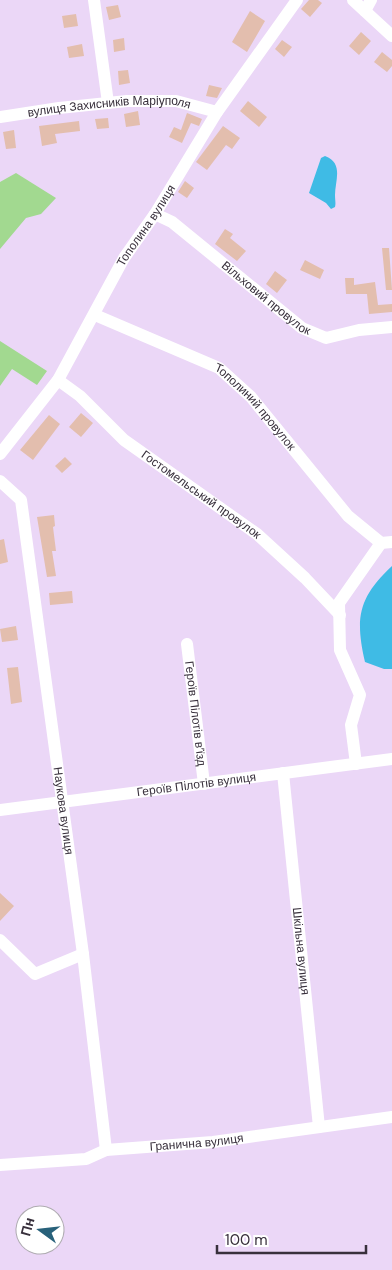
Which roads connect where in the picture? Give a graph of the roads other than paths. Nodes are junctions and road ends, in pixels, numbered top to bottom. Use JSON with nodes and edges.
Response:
{"nodes":[{"id":1,"x":94,"y":0,"type":"edge"},
{"id":2,"x":297,"y":0,"type":"edge"},
{"id":3,"x":353,"y":0,"type":"edge"},
{"id":4,"x":368,"y":6,"type":"edge"},
{"id":5,"x":392,"y":36,"type":"edge"},
{"id":6,"x":108,"y":103,"type":"junction"},
{"id":7,"x":218,"y":112,"type":"junction"},
{"id":8,"x":0,"y":117,"type":"edge"},
{"id":9,"x":155,"y":214,"type":"junction"},
{"id":10,"x":95,"y":315,"type":"junction"},
{"id":11,"x":392,"y":327,"type":"edge"},
{"id":12,"x":58,"y":380,"type":"junction"},
{"id":13,"x":0,"y":454,"type":"edge"},
{"id":14,"x":0,"y":481,"type":"edge"},
{"id":15,"x":386,"y":542,"type":"edge"},
{"id":16,"x":340,"y":615,"type":"junction"},
{"id":17,"x":187,"y":644,"type":"dead end"},
{"id":18,"x":392,"y":759,"type":"edge"},
{"id":19,"x":356,"y":764,"type":"junction"},
{"id":20,"x":283,"y":773,"type":"junction"},
{"id":21,"x":204,"y":784,"type":"junction"},
{"id":22,"x":61,"y":801,"type":"junction"},
{"id":23,"x":0,"y":810,"type":"edge"},
{"id":24,"x":0,"y":940,"type":"edge"},
{"id":25,"x":83,"y":954,"type":"junction"},
{"id":26,"x":392,"y":1117,"type":"edge"},
{"id":27,"x":319,"y":1127,"type":"junction"},
{"id":28,"x":106,"y":1150,"type":"junction"},
{"id":29,"x":0,"y":1165,"type":"edge"}],
"edges":[{"from":1,"to":6,"type":"street"},
{"from":2,"to":7,"type":"street","name":"Тополина вулиця"},
{"from":3,"to":4,"type":"street"},
{"from":4,"to":5,"type":"street"},
{"from":6,"to":7,"type":"street","name":"вулиця Захисників Маріуполя"},
{"from":6,"to":8,"type":"street","name":"вулиця Захисників Маріуполя"},
{"from":7,"to":9,"type":"street","name":"Тополина вулиця"},
{"from":9,"to":10,"type":"street","name":"Тополина вулиця"},
{"from":9,"to":11,"type":"street","name":"Вільховий провулок"},
{"from":10,"to":12,"type":"street","name":"Тополина вулиця"},
{"from":10,"to":15,"type":"street","name":"Тополиний провулок"},
{"from":12,"to":13,"type":"street","name":"Тополина вулиця"},
{"from":12,"to":16,"type":"street","name":"Гостомельський провулок"},
{"from":14,"to":22,"type":"street","name":"Наукова вулиця"},
{"from":15,"to":16,"type":"street"},
{"from":16,"to":19,"type":"street"},
{"from":17,"to":21,"type":"street","name":"Героїв Пілотів в’їзд"},
{"from":18,"to":19,"type":"street","name":"Героїв Пілотів вулиця"},
{"from":19,"to":20,"type":"street","name":"Героїв Пілотів вулиця"},
{"from":20,"to":21,"type":"street","name":"Героїв Пілотів вулиця"},
{"from":20,"to":27,"type":"street","name":"Шкільна вулиця"},
{"from":21,"to":22,"type":"street","name":"Героїв Пілотів вулиця"},
{"from":22,"to":23,"type":"street","name":"Героїв Пілотів вулиця"},
{"from":22,"to":25,"type":"street","name":"Наукова вулиця"},
{"from":24,"to":25,"type":"street"},
{"from":25,"to":28,"type":"street","name":"Наукова вулиця"},
{"from":26,"to":27,"type":"street","name":"Гранична вулиця"},
{"from":27,"to":28,"type":"street","name":"Гранична вулиця"},
{"from":28,"to":29,"type":"street","name":"Гранична вулиця"}]}
